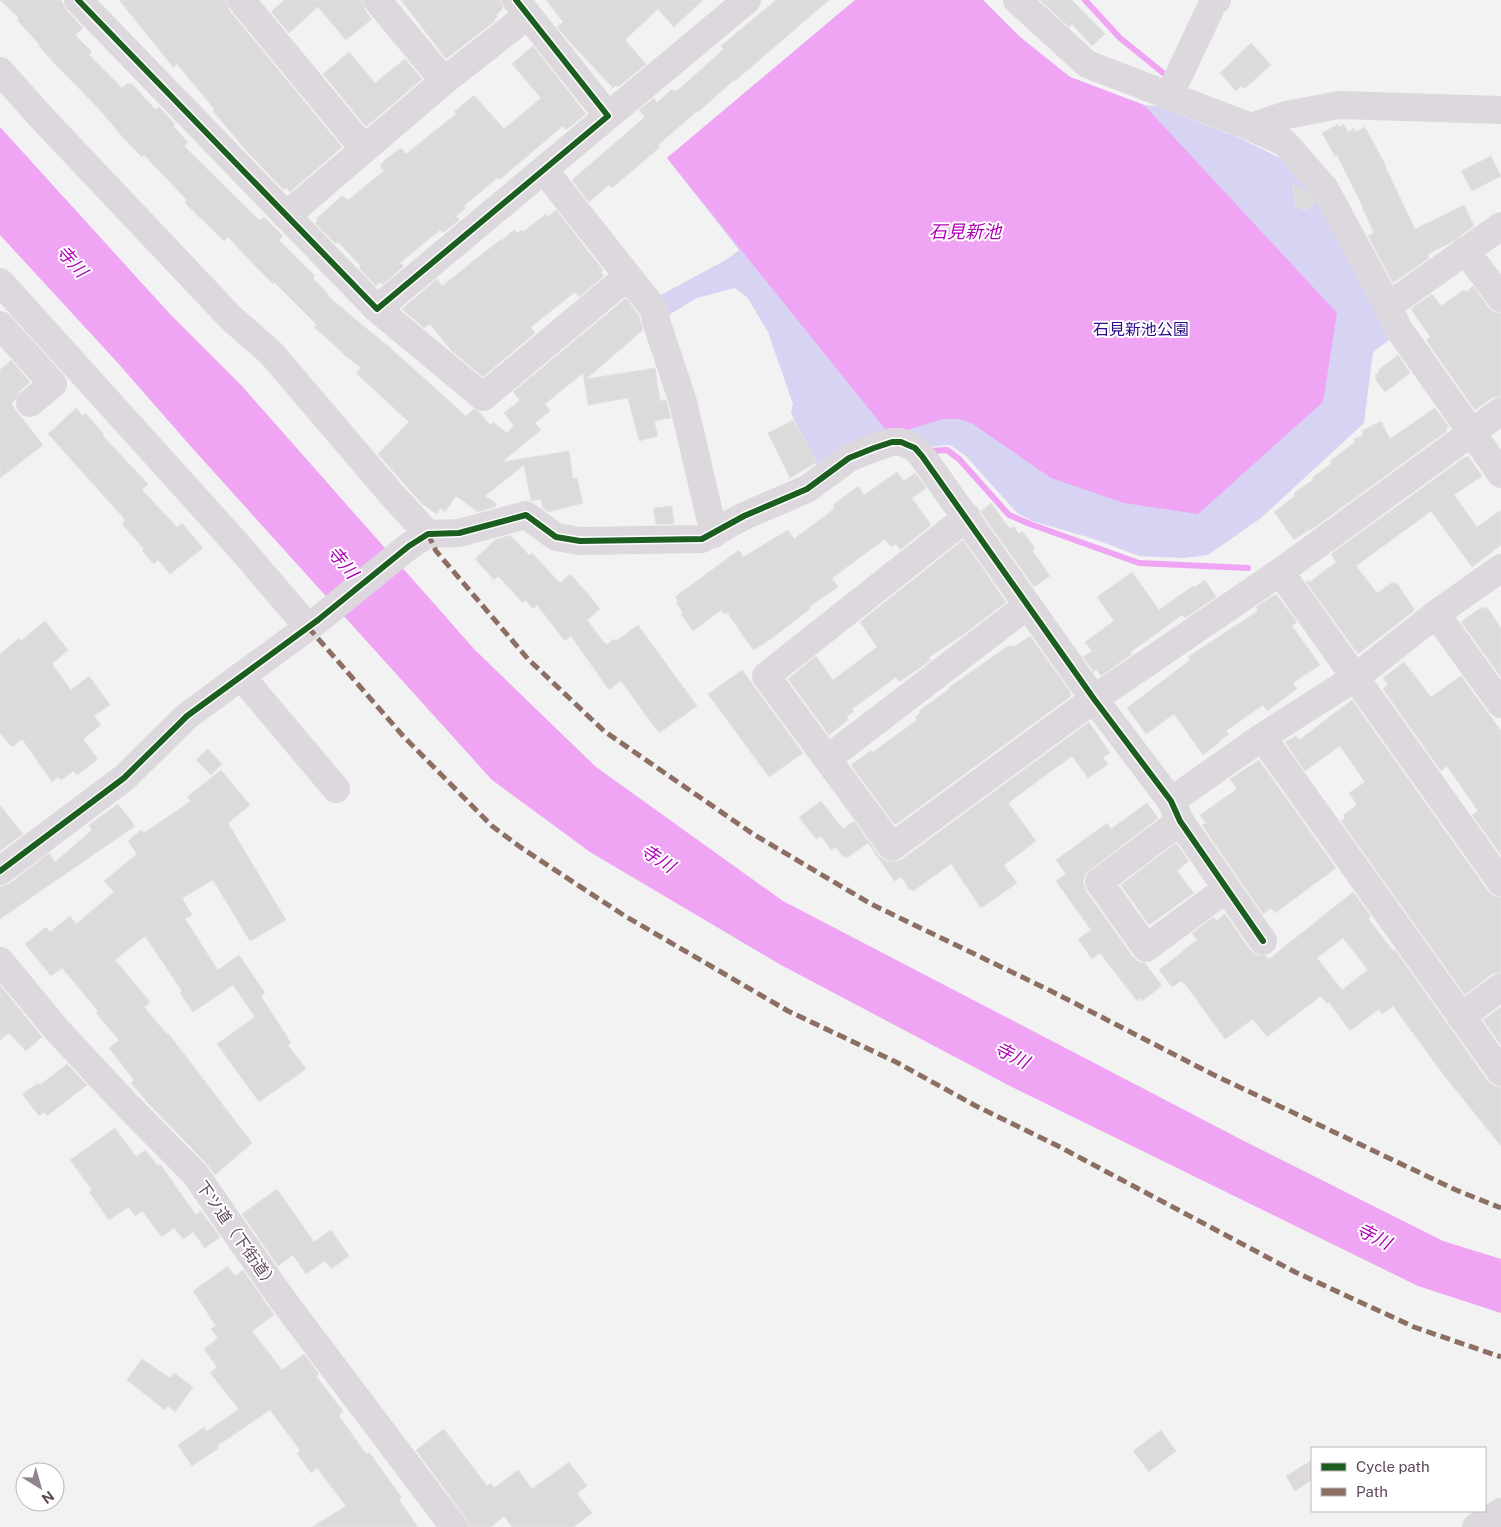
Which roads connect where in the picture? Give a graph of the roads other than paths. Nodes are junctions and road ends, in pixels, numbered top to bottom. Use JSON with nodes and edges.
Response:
{"nodes":[{"id":1,"x":78,"y":0,"type":"edge"},
{"id":2,"x":241,"y":0,"type":"edge"},
{"id":3,"x":377,"y":0,"type":"edge"},
{"id":4,"x":747,"y":0,"type":"edge"},
{"id":5,"x":1017,"y":0,"type":"edge"},
{"id":6,"x":1217,"y":0,"type":"edge"},
{"id":7,"x":522,"y":8,"type":"edge"},
{"id":8,"x":0,"y":71,"type":"edge"},
{"id":9,"x":444,"y":81,"type":"junction"},
{"id":10,"x":1169,"y":96,"type":"junction"},
{"id":11,"x":1501,"y":110,"type":"edge"},
{"id":12,"x":608,"y":116,"type":"junction"},
{"id":13,"x":1251,"y":127,"type":"junction"},
{"id":14,"x":364,"y":149,"type":"junction"},
{"id":15,"x":544,"y":170,"type":"junction"},
{"id":16,"x":286,"y":216,"type":"junction"},
{"id":17,"x":1501,"y":226,"type":"edge"},
{"id":18,"x":1465,"y":250,"type":"junction"},
{"id":19,"x":628,"y":276,"type":"junction"},
{"id":20,"x":0,"y":282,"type":"edge"},
{"id":21,"x":1501,"y":298,"type":"edge"},
{"id":22,"x":1388,"y":306,"type":"junction"},
{"id":23,"x":376,"y":309,"type":"junction"},
{"id":24,"x":2,"y":333,"type":"edge"},
{"id":25,"x":30,"y":403,"type":"dead end"},
{"id":26,"x":1501,"y":411,"type":"edge"},
{"id":27,"x":1471,"y":432,"type":"junction"},
{"id":28,"x":1501,"y":474,"type":"edge"},
{"id":29,"x":967,"y":517,"type":"junction"},
{"id":30,"x":714,"y":534,"type":"junction"},
{"id":31,"x":419,"y":540,"type":"junction"},
{"id":32,"x":1501,"y":568,"type":"edge"},
{"id":33,"x":1280,"y":572,"type":"junction"},
{"id":34,"x":1028,"y":605,"type":"junction"},
{"id":35,"x":1436,"y":614,"type":"junction"},
{"id":36,"x":313,"y":623,"type":"junction"},
{"id":37,"x":241,"y":676,"type":"junction"},
{"id":38,"x":1356,"y":677,"type":"junction"},
{"id":39,"x":1094,"y":699,"type":"junction"},
{"id":40,"x":1501,"y":704,"type":"edge"},
{"id":41,"x":1262,"y":737,"type":"junction"},
{"id":42,"x":827,"y":759,"type":"junction"},
{"id":43,"x":336,"y":789,"type":"dead end"},
{"id":44,"x":1175,"y":811,"type":"junction"},
{"id":45,"x":0,"y":871,"type":"edge"},
{"id":46,"x":1501,"y":882,"type":"edge"},
{"id":47,"x":1226,"y":889,"type":"junction"},
{"id":48,"x":1263,"y":941,"type":"dead end"},
{"id":49,"x":0,"y":961,"type":"edge"},
{"id":50,"x":1501,"y":987,"type":"edge"},
{"id":51,"x":1461,"y":1017,"type":"junction"},
{"id":52,"x":1501,"y":1072,"type":"edge"},
{"id":53,"x":1501,"y":1512,"type":"edge"},
{"id":54,"x":454,"y":1527,"type":"edge"},
{"id":55,"x":1476,"y":1527,"type":"edge"}],
"edges":[{"from":1,"to":16,"type":"street"},
{"from":2,"to":14,"type":"street"},
{"from":3,"to":9,"type":"street"},
{"from":4,"to":12,"type":"street"},
{"from":5,"to":10,"type":"street"},
{"from":6,"to":10,"type":"street"},
{"from":7,"to":9,"type":"street"},
{"from":7,"to":12,"type":"street"},
{"from":8,"to":31,"type":"street"},
{"from":9,"to":14,"type":"street"},
{"from":10,"to":13,"type":"street"},
{"from":11,"to":13,"type":"street"},
{"from":12,"to":15,"type":"street"},
{"from":13,"to":22,"type":"street"},
{"from":14,"to":16,"type":"street"},
{"from":15,"to":19,"type":"street"},
{"from":15,"to":23,"type":"street"},
{"from":16,"to":23,"type":"street"},
{"from":17,"to":18,"type":"street"},
{"from":18,"to":21,"type":"street"},
{"from":18,"to":22,"type":"street"},
{"from":19,"to":23,"type":"street"},
{"from":19,"to":30,"type":"street"},
{"from":20,"to":36,"type":"street"},
{"from":22,"to":27,"type":"street"},
{"from":24,"to":25,"type":"street"},
{"from":26,"to":27,"type":"street"},
{"from":27,"to":28,"type":"street"},
{"from":27,"to":33,"type":"street"},
{"from":29,"to":30,"type":"street"},
{"from":29,"to":34,"type":"street"},
{"from":29,"to":42,"type":"street"},
{"from":30,"to":31,"type":"street"},
{"from":31,"to":36,"type":"street"},
{"from":32,"to":35,"type":"street"},
{"from":33,"to":38,"type":"street"},
{"from":33,"to":39,"type":"street"},
{"from":34,"to":39,"type":"street"},
{"from":34,"to":42,"type":"street"},
{"from":35,"to":38,"type":"street"},
{"from":35,"to":40,"type":"street"},
{"from":36,"to":37,"type":"street"},
{"from":37,"to":43,"type":"street"},
{"from":37,"to":45,"type":"street"},
{"from":38,"to":41,"type":"street"},
{"from":38,"to":46,"type":"street"},
{"from":39,"to":42,"type":"street"},
{"from":39,"to":44,"type":"street"},
{"from":41,"to":44,"type":"street"},
{"from":41,"to":51,"type":"street"},
{"from":44,"to":47,"type":"street"},
{"from":44,"to":47,"type":"street"},
{"from":47,"to":48,"type":"street"},
{"from":49,"to":54,"type":"street","name":"下ツ道（下街道）"},
{"from":50,"to":51,"type":"street"},
{"from":51,"to":52,"type":"street"},
{"from":53,"to":55,"type":"street"}]}
